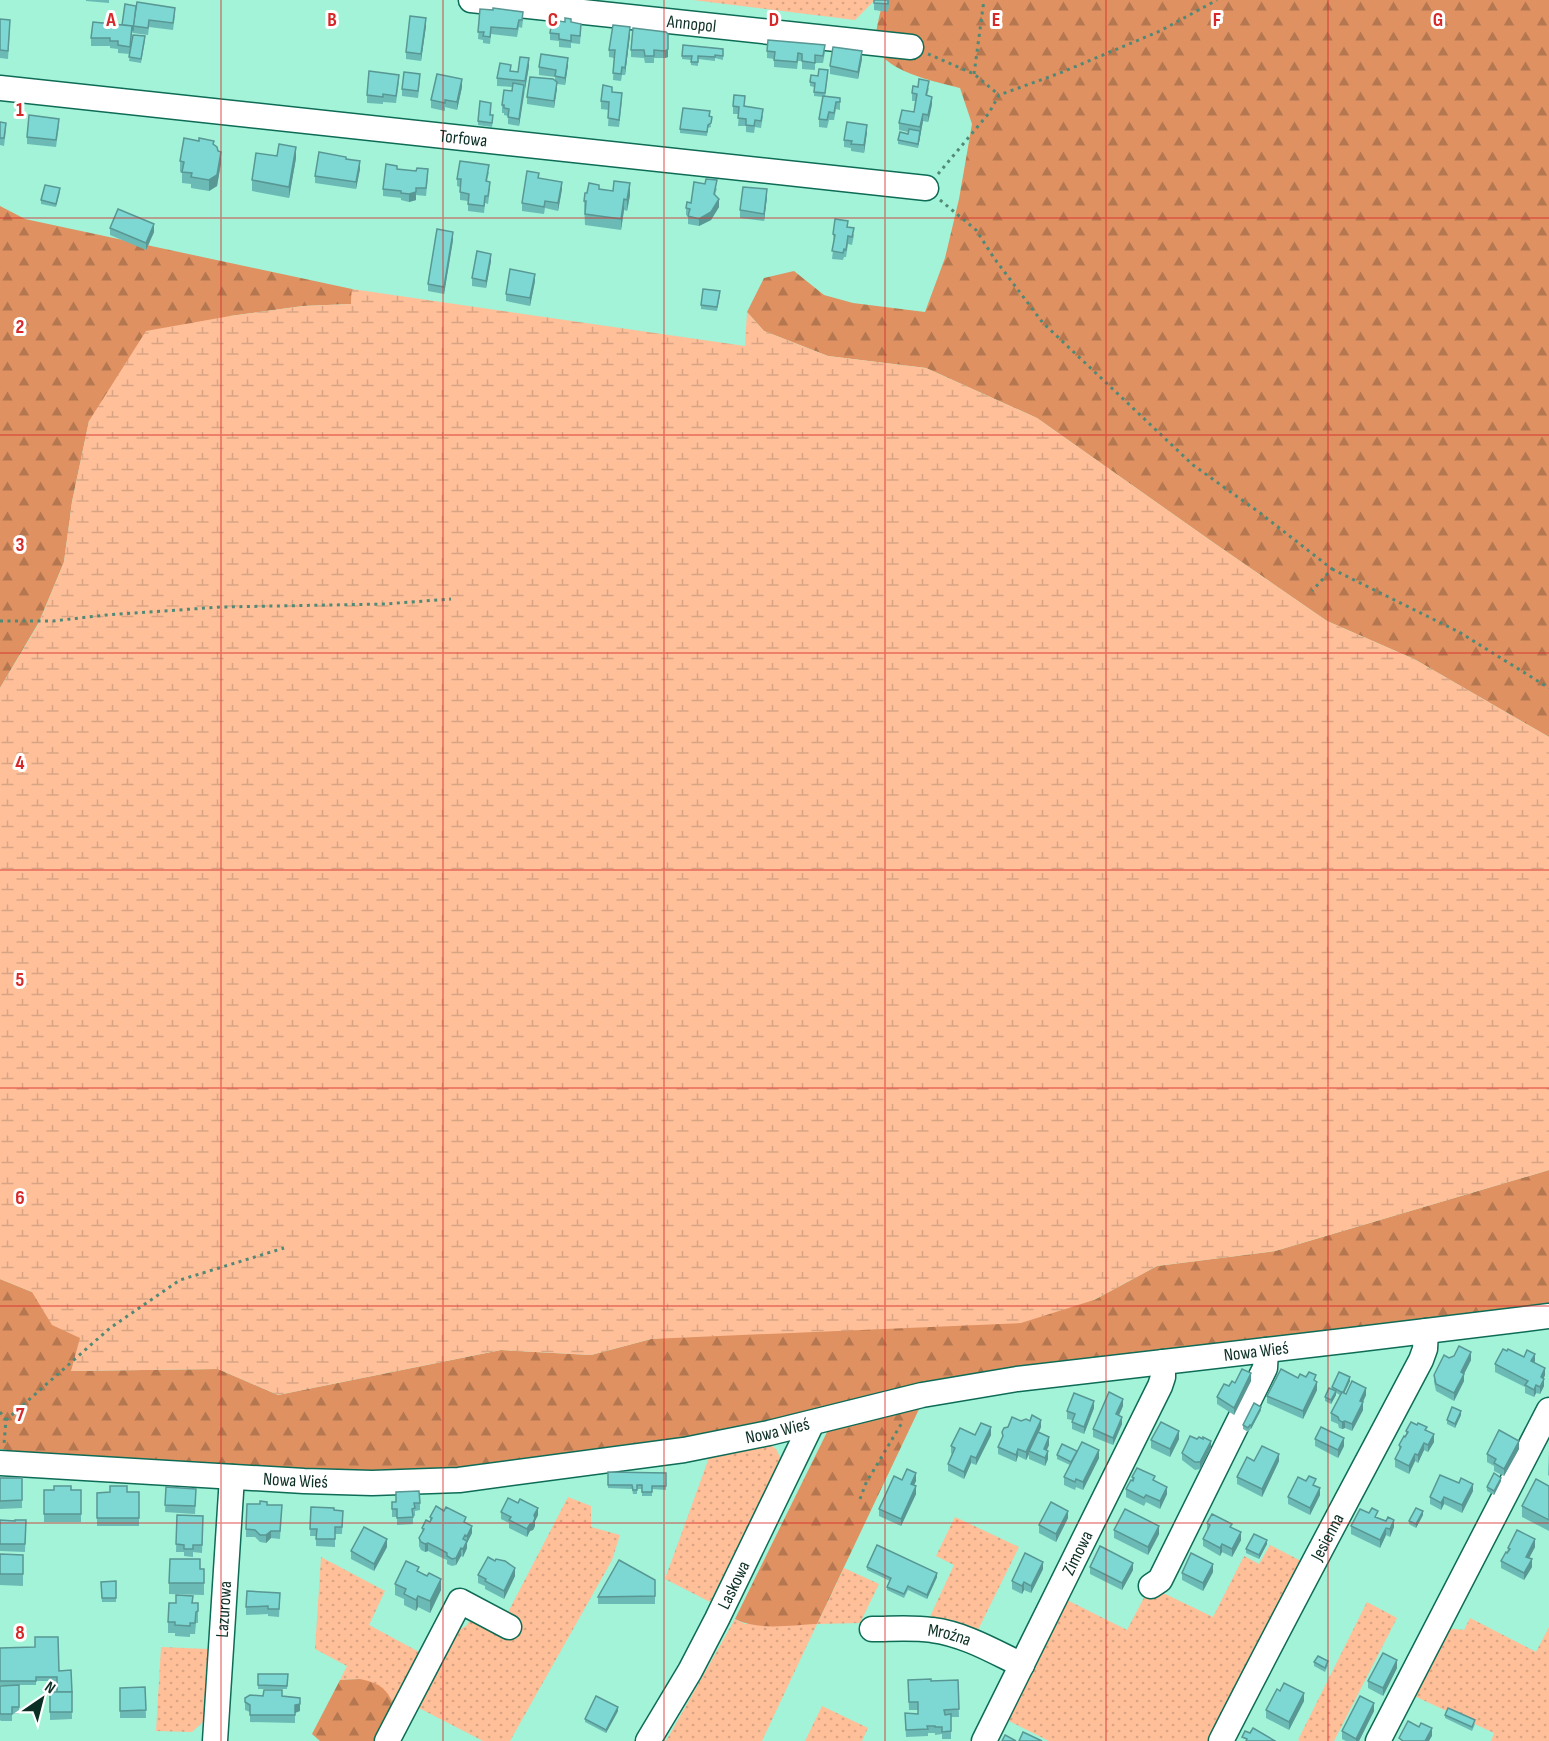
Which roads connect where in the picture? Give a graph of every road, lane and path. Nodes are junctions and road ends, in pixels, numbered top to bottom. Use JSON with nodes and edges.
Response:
{"nodes":[{"id":1,"x":471,"y":0,"type":"edge"},
{"id":2,"x":984,"y":0,"type":"edge"},
{"id":3,"x":1217,"y":0,"type":"edge"},
{"id":4,"x":911,"y":47,"type":"joint"},
{"id":5,"x":974,"y":74,"type":"junction"},
{"id":6,"x":0,"y":88,"type":"edge"},
{"id":7,"x":999,"y":95,"type":"junction"},
{"id":8,"x":926,"y":188,"type":"junction"},
{"id":9,"x":1332,"y":569,"type":"junction"},
{"id":10,"x":1312,"y":591,"type":"dead end"},
{"id":11,"x":451,"y":599,"type":"dead end"},
{"id":12,"x":0,"y":621,"type":"edge"},
{"id":13,"x":1549,"y":688,"type":"edge"},
{"id":14,"x":284,"y":1248,"type":"dead end"},
{"id":15,"x":1549,"y":1316,"type":"edge"},
{"id":16,"x":1426,"y":1331,"type":"junction"},
{"id":17,"x":1266,"y":1350,"type":"junction"},
{"id":18,"x":1163,"y":1362,"type":"junction"},
{"id":19,"x":922,"y":1395,"type":"junction"},
{"id":20,"x":1549,"y":1410,"type":"edge"},
{"id":21,"x":0,"y":1412,"type":"edge"},
{"id":22,"x":6,"y":1420,"type":"junction"},
{"id":23,"x":812,"y":1423,"type":"junction"},
{"id":24,"x":1,"y":1463,"type":"edge"},
{"id":25,"x":231,"y":1477,"type":"junction"},
{"id":26,"x":860,"y":1500,"type":"dead end"},
{"id":27,"x":1151,"y":1586,"type":"dead end"},
{"id":28,"x":509,"y":1627,"type":"dead end"},
{"id":29,"x":872,"y":1629,"type":"dead end"},
{"id":30,"x":1022,"y":1665,"type":"junction"},
{"id":31,"x":215,"y":1741,"type":"edge"},
{"id":32,"x":387,"y":1741,"type":"edge"},
{"id":33,"x":648,"y":1741,"type":"edge"},
{"id":34,"x":984,"y":1741,"type":"edge"},
{"id":35,"x":1221,"y":1741,"type":"edge"},
{"id":36,"x":1378,"y":1741,"type":"edge"}],
"edges":[{"from":1,"to":4,"type":"street","name":"Annopol"},
{"from":2,"to":5,"type":"path"},
{"from":3,"to":7,"type":"path"},
{"from":4,"to":5,"type":"path"},
{"from":5,"to":7,"type":"path"},
{"from":6,"to":8,"type":"street","name":"Torfowa"},
{"from":7,"to":8,"type":"path"},
{"from":8,"to":9,"type":"path"},
{"from":9,"to":10,"type":"path"},
{"from":9,"to":13,"type":"path"},
{"from":11,"to":12,"type":"path"},
{"from":14,"to":22,"type":"path"},
{"from":15,"to":16,"type":"street","name":"Nowa Wieś"},
{"from":16,"to":17,"type":"street","name":"Nowa Wieś"},
{"from":16,"to":35,"type":"street","name":"Jesienna"},
{"from":17,"to":18,"type":"street","name":"Nowa Wieś"},
{"from":17,"to":27,"type":"street"},
{"from":18,"to":19,"type":"street","name":"Nowa Wieś"},
{"from":18,"to":30,"type":"street","name":"Zimowa"},
{"from":19,"to":23,"type":"street","name":"Nowa Wieś"},
{"from":19,"to":26,"type":"path"},
{"from":20,"to":36,"type":"street"},
{"from":21,"to":22,"type":"path"},
{"from":22,"to":24,"type":"path"},
{"from":23,"to":25,"type":"street","name":"Nowa Wieś"},
{"from":23,"to":33,"type":"street","name":"Laskowa"},
{"from":24,"to":25,"type":"street","name":"Nowa Wieś"},
{"from":25,"to":31,"type":"street","name":"Lazurowa"},
{"from":28,"to":32,"type":"street"},
{"from":29,"to":30,"type":"street","name":"Mroźna"},
{"from":30,"to":34,"type":"street","name":"Zimowa"}]}
